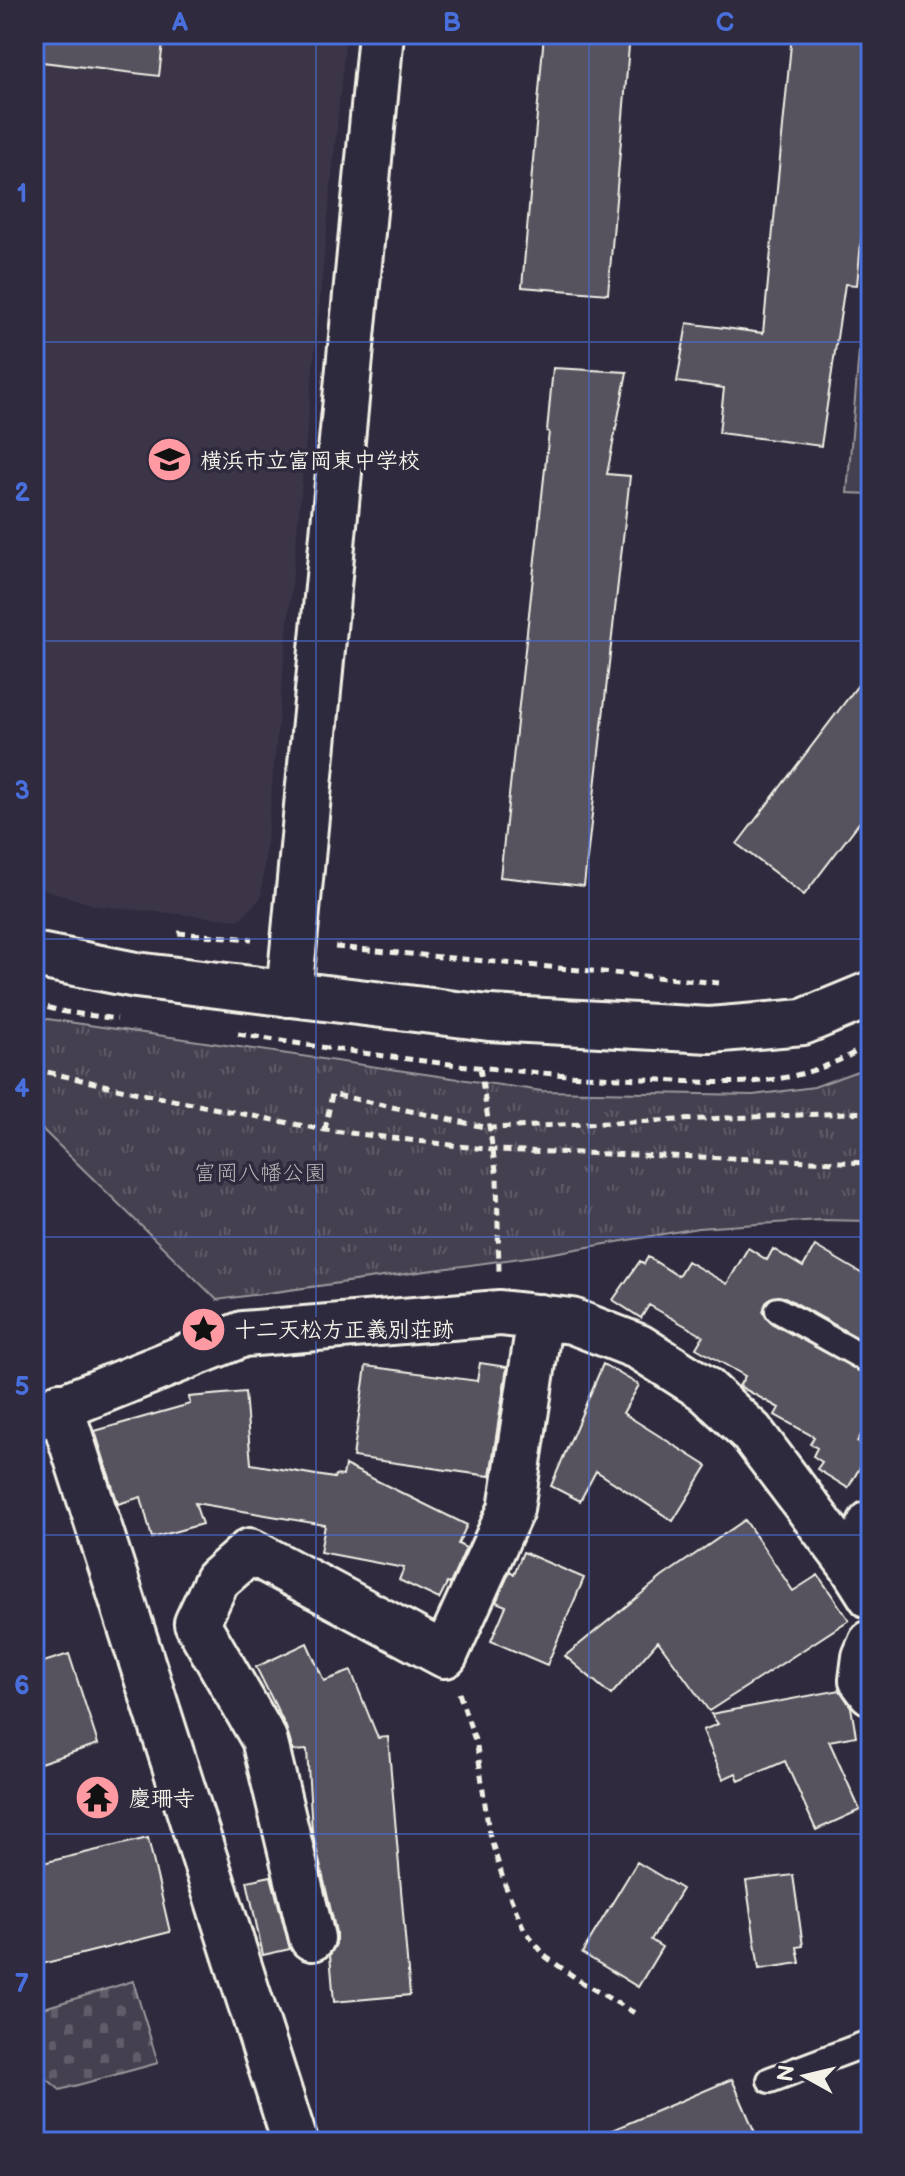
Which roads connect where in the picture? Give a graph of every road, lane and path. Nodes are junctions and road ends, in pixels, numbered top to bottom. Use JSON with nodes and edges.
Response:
{"nodes":[{"id":1,"x":381,"y":34,"type":"edge"},
{"id":2,"x":295,"y":929,"type":"junction"},
{"id":3,"x":172,"y":933,"type":"dead end"},
{"id":4,"x":34,"y":955,"type":"edge"},
{"id":5,"x":725,"y":984,"type":"dead end"},
{"id":6,"x":289,"y":994,"type":"junction"},
{"id":7,"x":871,"y":994,"type":"edge"},
{"id":8,"x":34,"y":1004,"type":"edge"},
{"id":9,"x":128,"y":1020,"type":"dead end"},
{"id":10,"x":228,"y":1033,"type":"dead end"},
{"id":11,"x":419,"y":1061,"type":"dead end"},
{"id":12,"x":480,"y":1068,"type":"dead end"},
{"id":13,"x":34,"y":1069,"type":"edge"},
{"id":14,"x":871,"y":1112,"type":"edge"},
{"id":15,"x":489,"y":1128,"type":"junction"},
{"id":16,"x":325,"y":1130,"type":"junction"},
{"id":17,"x":493,"y":1150,"type":"junction"},
{"id":18,"x":871,"y":1163,"type":"edge"},
{"id":19,"x":778,"y":1310,"type":"dead end"},
{"id":20,"x":520,"y":1315,"type":"junction"},
{"id":21,"x":871,"y":1362,"type":"edge"},
{"id":22,"x":47,"y":1411,"type":"edge"},
{"id":23,"x":871,"y":1523,"type":"edge"},
{"id":24,"x":862,"y":1581,"type":"edge"},
{"id":25,"x":871,"y":1643,"type":"edge"},
{"id":26,"x":445,"y":1655,"type":"junction"},
{"id":27,"x":871,"y":1692,"type":"edge"},
{"id":28,"x":312,"y":1938,"type":"dead end"},
{"id":29,"x":638,"y":2015,"type":"dead end"},
{"id":30,"x":871,"y":2042,"type":"edge"},
{"id":31,"x":770,"y":2080,"type":"dead end"},
{"id":32,"x":295,"y":2142,"type":"edge"}],
"edges":[{"from":1,"to":2,"type":"street"},
{"from":2,"to":3,"type":"path"},
{"from":2,"to":5,"type":"path"},
{"from":2,"to":6,"type":"street"},
{"from":4,"to":6,"type":"street"},
{"from":6,"to":7,"type":"street"},
{"from":8,"to":9,"type":"path"},
{"from":10,"to":11,"type":"path"},
{"from":12,"to":15,"type":"path"},
{"from":13,"to":16,"type":"path"},
{"from":14,"to":15,"type":"path"},
{"from":15,"to":16,"type":"path"},
{"from":15,"to":17,"type":"path"},
{"from":16,"to":17,"type":"path"},
{"from":17,"to":18,"type":"path"},
{"from":17,"to":20,"type":"path"},
{"from":19,"to":21,"type":"lane"},
{"from":20,"to":22,"type":"street"},
{"from":20,"to":24,"type":"street"},
{"from":20,"to":26,"type":"street"},
{"from":22,"to":32,"type":"street"},
{"from":23,"to":24,"type":"street"},
{"from":25,"to":27,"type":"street"},
{"from":26,"to":28,"type":"street"},
{"from":26,"to":29,"type":"path"},
{"from":30,"to":31,"type":"lane"}]}
